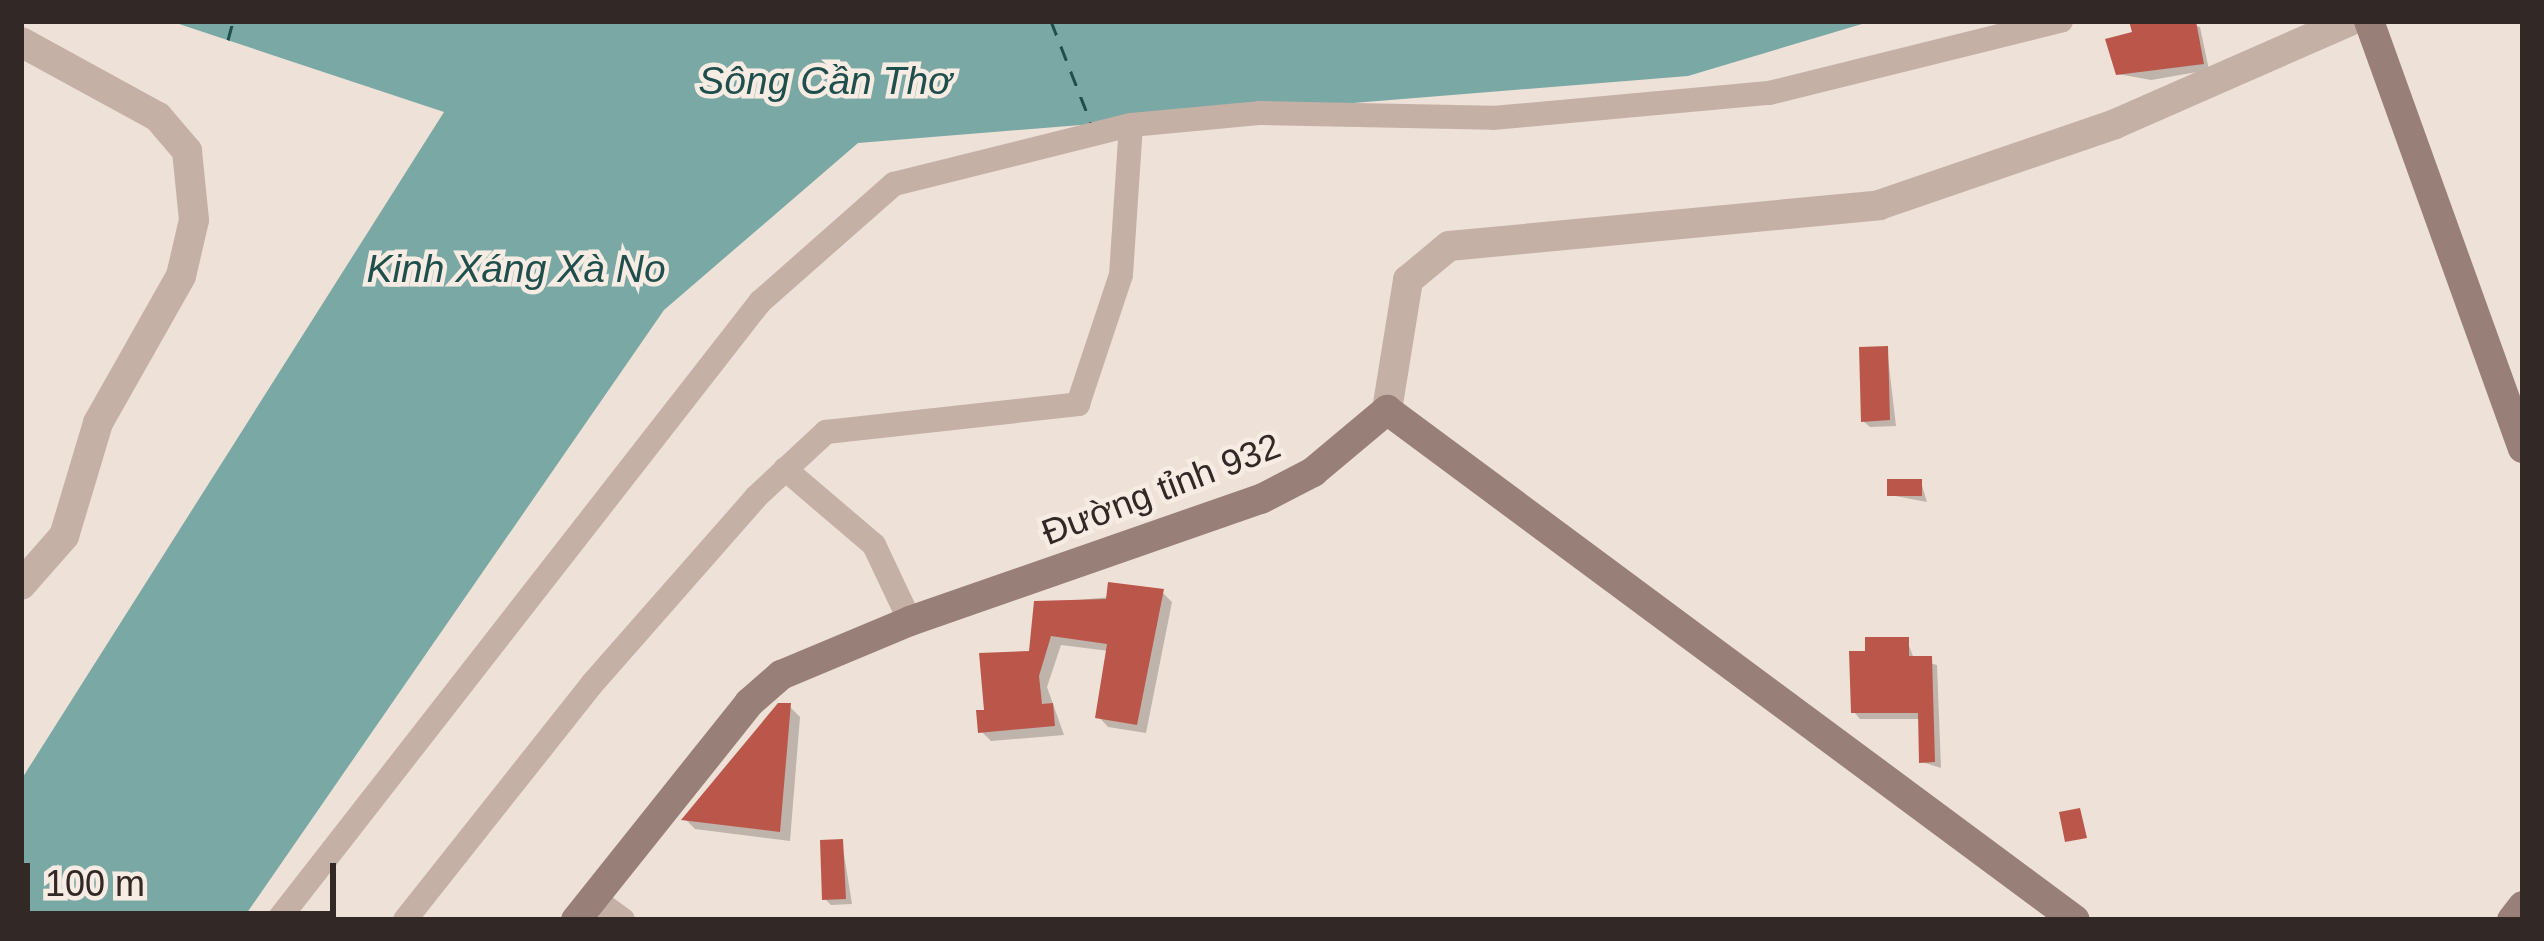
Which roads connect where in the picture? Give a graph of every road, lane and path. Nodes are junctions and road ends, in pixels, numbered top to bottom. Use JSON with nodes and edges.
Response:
{"nodes":[{"id":1,"x":2061,"y":21,"type":"edge"},
{"id":2,"x":2350,"y":21,"type":"edge"},
{"id":3,"x":2369,"y":21,"type":"edge"},
{"id":4,"x":21,"y":42,"type":"edge"},
{"id":5,"x":1131,"y":125,"type":"junction"},
{"id":6,"x":1387,"y":410,"type":"junction"},
{"id":7,"x":2523,"y":448,"type":"edge"},
{"id":8,"x":785,"y":469,"type":"junction"},
{"id":9,"x":21,"y":585,"type":"edge"},
{"id":10,"x":910,"y":620,"type":"junction"},
{"id":11,"x":2523,"y":906,"type":"edge"},
{"id":12,"x":585,"y":909,"type":"edge"},
{"id":13,"x":278,"y":920,"type":"edge"},
{"id":14,"x":405,"y":920,"type":"edge"},
{"id":15,"x":623,"y":920,"type":"edge"},
{"id":16,"x":2075,"y":920,"type":"edge"},
{"id":17,"x":2512,"y":920,"type":"edge"}],
"edges":[{"from":1,"to":5,"type":"street"},
{"from":2,"to":6,"type":"street"},
{"from":3,"to":7,"type":"main road"},
{"from":4,"to":9,"type":"street"},
{"from":5,"to":8,"type":"street"},
{"from":5,"to":13,"type":"street"},
{"from":6,"to":10,"type":"main road","name":"Đường tỉnh 932"},
{"from":6,"to":16,"type":"main road"},
{"from":8,"to":10,"type":"street"},
{"from":8,"to":14,"type":"street"},
{"from":10,"to":12,"type":"main road","name":"Đường tỉnh 932"},
{"from":11,"to":17,"type":"main road"},
{"from":12,"to":15,"type":"street"}]}
